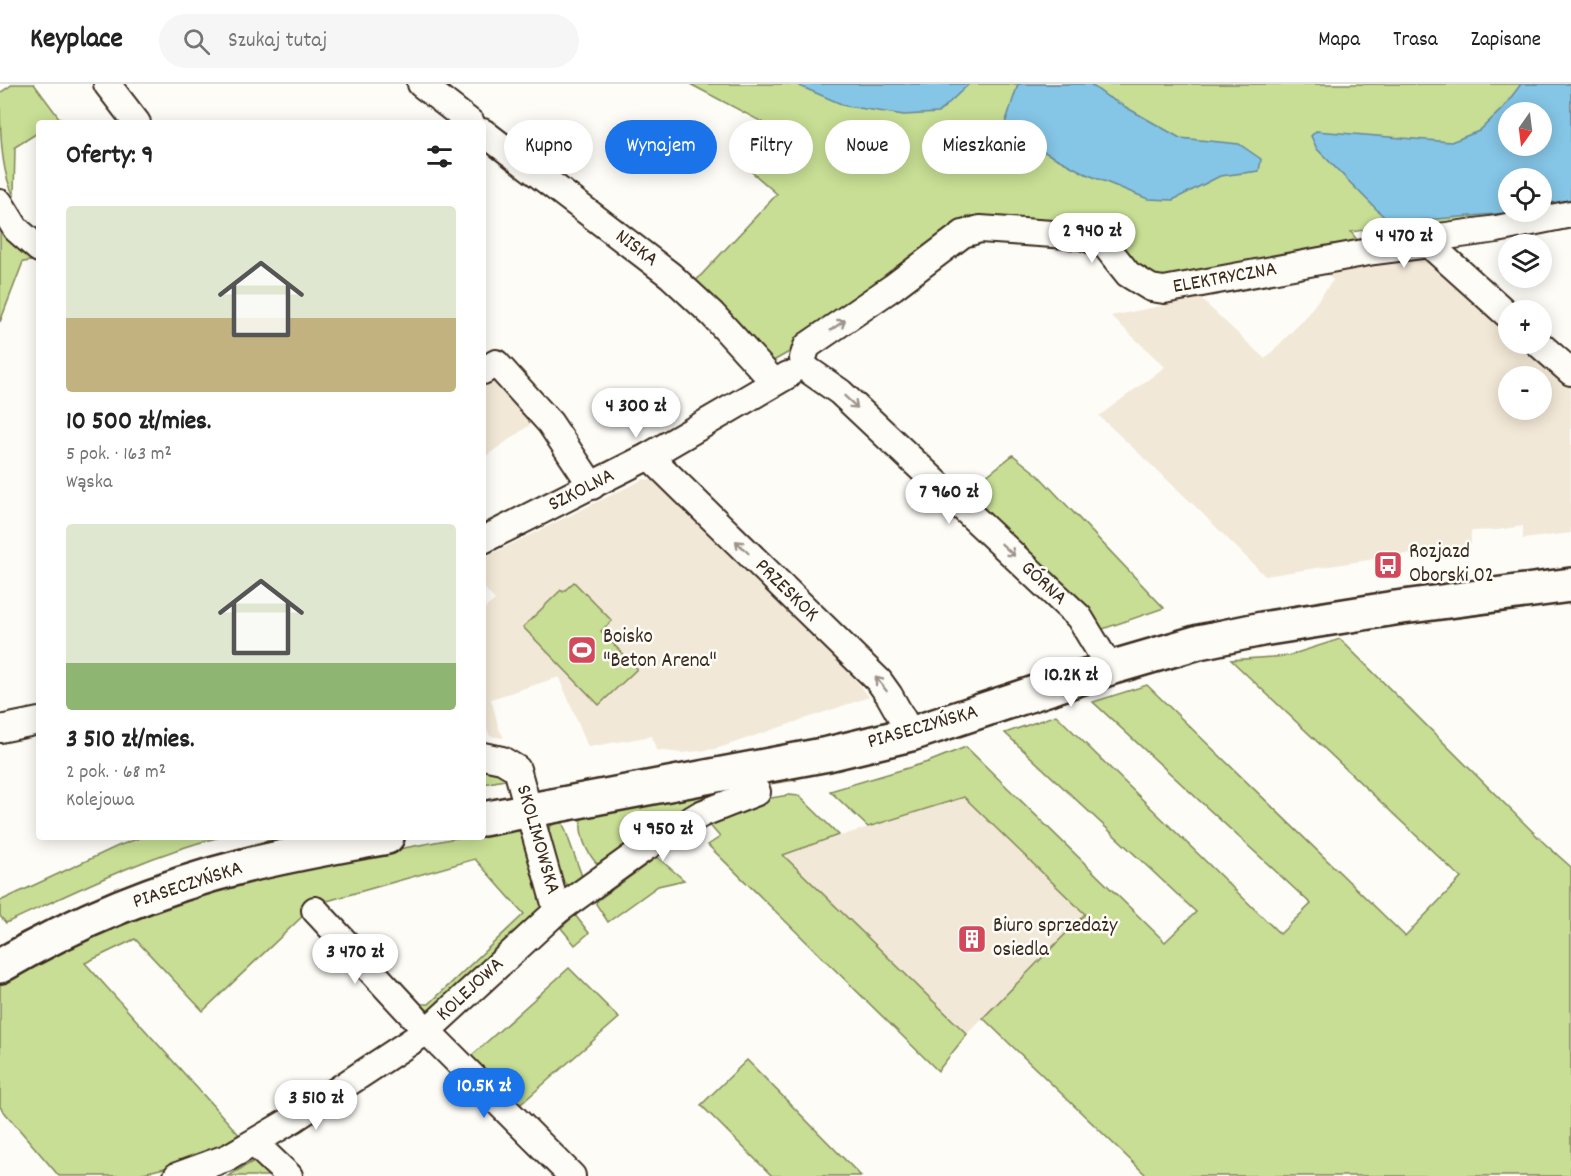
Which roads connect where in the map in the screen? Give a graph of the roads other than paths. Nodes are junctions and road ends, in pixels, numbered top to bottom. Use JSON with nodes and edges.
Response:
{"nodes":[{"id":1,"x":107,"y":84,"type":"edge"},
{"id":2,"x":421,"y":84,"type":"edge"},
{"id":3,"x":135,"y":120,"type":"edge"},
{"id":4,"x":467,"y":120,"type":"edge"},
{"id":5,"x":486,"y":134,"type":"edge"},
{"id":6,"x":0,"y":203,"type":"edge"},
{"id":7,"x":1571,"y":214,"type":"edge"},
{"id":8,"x":1429,"y":244,"type":"junction"},
{"id":9,"x":36,"y":246,"type":"edge"},
{"id":10,"x":1498,"y":306,"type":"edge"},
{"id":11,"x":1550,"y":354,"type":"edge"},
{"id":12,"x":804,"y":367,"type":"junction"},
{"id":13,"x":486,"y":369,"type":"edge"},
{"id":14,"x":1571,"y":372,"type":"edge"},
{"id":15,"x":774,"y":382,"type":"junction"},
{"id":16,"x":649,"y":456,"type":"junction"},
{"id":17,"x":592,"y":486,"type":"junction"},
{"id":18,"x":486,"y":539,"type":"edge"},
{"id":19,"x":1571,"y":585,"type":"edge"},
{"id":20,"x":1110,"y":668,"type":"junction"},
{"id":21,"x":36,"y":722,"type":"edge"},
{"id":22,"x":0,"y":729,"type":"edge"},
{"id":23,"x":911,"y":734,"type":"junction"},
{"id":24,"x":486,"y":756,"type":"edge"},
{"id":25,"x":757,"y":792,"type":"dead end"},
{"id":26,"x":530,"y":811,"type":"junction"},
{"id":27,"x":486,"y":818,"type":"edge"},
{"id":28,"x":370,"y":840,"type":"edge"},
{"id":29,"x":315,"y":910,"type":"dead end"},
{"id":30,"x":558,"y":911,"type":"junction"},
{"id":31,"x":0,"y":966,"type":"edge"},
{"id":32,"x":427,"y":1031,"type":"junction"},
{"id":33,"x":254,"y":1143,"type":"junction"},
{"id":34,"x":177,"y":1176,"type":"edge"},
{"id":35,"x":289,"y":1176,"type":"edge"},
{"id":36,"x":572,"y":1176,"type":"edge"}],
"edges":[{"from":1,"to":3,"type":"street"},
{"from":2,"to":4,"type":"street"},
{"from":5,"to":15,"type":"street","name":"NISKA"},
{"from":6,"to":9,"type":"street"},
{"from":7,"to":8,"type":"street","name":"ELEKTRYCZNA"},
{"from":8,"to":10,"type":"street"},
{"from":12,"to":8,"type":"street","name":"ELEKTRYCZNA","one_way":true},
{"from":11,"to":14,"type":"street"},
{"from":12,"to":15,"type":"street","name":"SZKOLNA"},
{"from":12,"to":20,"type":"street","name":"GÓRNA","one_way":true},
{"from":13,"to":17,"type":"street"},
{"from":15,"to":16,"type":"street","name":"SZKOLNA"},
{"from":16,"to":17,"type":"street","name":"SZKOLNA"},
{"from":23,"to":16,"type":"street","name":"PRZESKOK","one_way":true},
{"from":17,"to":18,"type":"street","name":"SZKOLNA"},
{"from":19,"to":20,"type":"main road","name":"PIASECZYŃSKA"},
{"from":20,"to":23,"type":"main road","name":"PIASECZYŃSKA"},
{"from":21,"to":22,"type":"street"},
{"from":23,"to":26,"type":"main road","name":"PIASECZYŃSKA"},
{"from":24,"to":26,"type":"street","name":"SKOLIMOWSKA"},
{"from":25,"to":30,"type":"street","name":"KOLEJOWA"},
{"from":26,"to":27,"type":"main road","name":"PIASECZYŃSKA"},
{"from":26,"to":30,"type":"street","name":"SKOLIMOWSKA"},
{"from":28,"to":31,"type":"main road","name":"PIASECZYŃSKA"},
{"from":29,"to":32,"type":"street"},
{"from":30,"to":32,"type":"street","name":"KOLEJOWA"},
{"from":32,"to":33,"type":"street","name":"KOLEJOWA"},
{"from":32,"to":36,"type":"street"},
{"from":33,"to":34,"type":"street","name":"KOLEJOWA"},
{"from":33,"to":35,"type":"street"}]}
